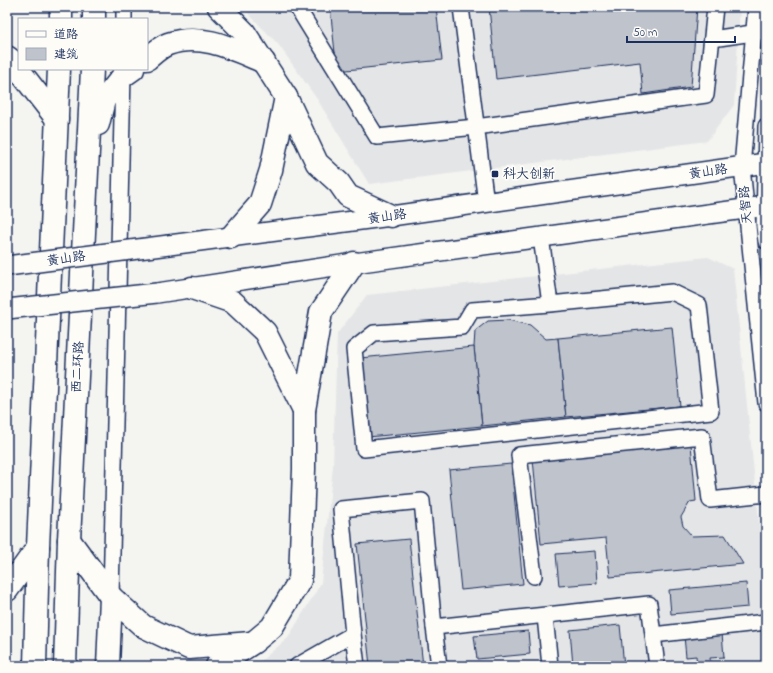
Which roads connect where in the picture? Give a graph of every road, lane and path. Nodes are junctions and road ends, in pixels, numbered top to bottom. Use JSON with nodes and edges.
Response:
{"nodes":[{"id":1,"x":61,"y":7,"type":"edge"},
{"id":2,"x":94,"y":7,"type":"edge"},
{"id":3,"x":124,"y":7,"type":"edge"},
{"id":4,"x":219,"y":7,"type":"edge"},
{"id":5,"x":297,"y":7,"type":"edge"},
{"id":6,"x":461,"y":7,"type":"edge"},
{"id":7,"x":714,"y":7,"type":"edge"},
{"id":8,"x":756,"y":7,"type":"edge"},
{"id":9,"x":61,"y":18,"type":"edge"},
{"id":10,"x":94,"y":18,"type":"edge"},
{"id":11,"x":124,"y":18,"type":"edge"},
{"id":12,"x":760,"y":32,"type":"edge"},
{"id":13,"x":712,"y":39,"type":"junction"},
{"id":14,"x":7,"y":57,"type":"edge"},
{"id":15,"x":148,"y":58,"type":"edge"},
{"id":16,"x":264,"y":62,"type":"junction"},
{"id":17,"x":18,"y":69,"type":"edge"},
{"id":18,"x":19,"y":70,"type":"edge"},
{"id":19,"x":59,"y":70,"type":"edge"},
{"id":20,"x":92,"y":70,"type":"edge"},
{"id":21,"x":126,"y":71,"type":"edge"},
{"id":22,"x":286,"y":97,"type":"junction"},
{"id":23,"x":57,"y":118,"type":"junction"},
{"id":24,"x":766,"y":126,"type":"edge"},
{"id":25,"x":476,"y":127,"type":"junction"},
{"id":26,"x":89,"y":160,"type":"junction"},
{"id":27,"x":765,"y":163,"type":"edge"},
{"id":28,"x":742,"y":167,"type":"junction"},
{"id":29,"x":486,"y":203,"type":"junction"},
{"id":30,"x":765,"y":207,"type":"edge"},
{"id":31,"x":746,"y":208,"type":"junction"},
{"id":32,"x":391,"y":216,"type":"junction"},
{"id":33,"x":231,"y":237,"type":"junction"},
{"id":34,"x":541,"y":237,"type":"junction"},
{"id":35,"x":766,"y":240,"type":"edge"},
{"id":36,"x":354,"y":263,"type":"junction"},
{"id":37,"x":7,"y":266,"type":"edge"},
{"id":38,"x":192,"y":288,"type":"junction"},
{"id":39,"x":550,"y":304,"type":"junction"},
{"id":40,"x":7,"y":309,"type":"edge"},
{"id":41,"x":766,"y":403,"type":"edge"},
{"id":42,"x":304,"y":410,"type":"junction"},
{"id":43,"x":766,"y":494,"type":"edge"},
{"id":44,"x":69,"y":540,"type":"junction"},
{"id":45,"x":38,"y":547,"type":"junction"},
{"id":46,"x":534,"y":576,"type":"dead end"},
{"id":47,"x":7,"y":590,"type":"edge"},
{"id":48,"x":111,"y":597,"type":"junction"},
{"id":49,"x":545,"y":616,"type":"junction"},
{"id":50,"x":766,"y":622,"type":"edge"},
{"id":51,"x":434,"y":627,"type":"junction"},
{"id":52,"x":353,"y":634,"type":"junction"},
{"id":53,"x":654,"y":634,"type":"junction"},
{"id":54,"x":254,"y":642,"type":"junction"},
{"id":55,"x":35,"y":666,"type":"edge"},
{"id":56,"x":65,"y":666,"type":"edge"},
{"id":57,"x":108,"y":666,"type":"edge"},
{"id":58,"x":218,"y":666,"type":"edge"},
{"id":59,"x":297,"y":666,"type":"edge"},
{"id":60,"x":357,"y":666,"type":"edge"},
{"id":61,"x":439,"y":666,"type":"edge"},
{"id":62,"x":550,"y":666,"type":"edge"},
{"id":63,"x":657,"y":666,"type":"edge"}],
"edges":[{"from":1,"to":9,"type":"highway"},
{"from":2,"to":10,"type":"highway"},
{"from":3,"to":11,"type":"street"},
{"from":4,"to":16,"type":"highway"},
{"from":5,"to":25,"type":"street"},
{"from":6,"to":25,"type":"street"},
{"from":7,"to":13,"type":"street"},
{"from":8,"to":12,"type":"street","name":"天智路"},
{"from":12,"to":13,"type":"street"},
{"from":12,"to":28,"type":"street","name":"天智路"},
{"from":13,"to":25,"type":"street"},
{"from":14,"to":17,"type":"highway"},
{"from":15,"to":16,"type":"highway"},
{"from":16,"to":22,"type":"highway"},
{"from":18,"to":23,"type":"highway"},
{"from":19,"to":23,"type":"highway"},
{"from":20,"to":26,"type":"highway","name":"西二环路"},
{"from":21,"to":26,"type":"highway"},
{"from":21,"to":48,"type":"street"},
{"from":22,"to":32,"type":"highway"},
{"from":22,"to":33,"type":"highway"},
{"from":23,"to":45,"type":"highway"},
{"from":24,"to":27,"type":"street","name":"天智路"},
{"from":25,"to":29,"type":"street"},
{"from":26,"to":44,"type":"highway","name":"西二环路"},
{"from":27,"to":28,"type":"main road","name":"黄山路"},
{"from":27,"to":30,"type":"street","name":"天智路"},
{"from":28,"to":29,"type":"main road","name":"黄山路"},
{"from":28,"to":31,"type":"street","name":"天智路"},
{"from":29,"to":32,"type":"main road","name":"黄山路"},
{"from":30,"to":31,"type":"main road"},
{"from":30,"to":35,"type":"street","name":"天智路"},
{"from":31,"to":34,"type":"main road"},
{"from":31,"to":41,"type":"street","name":"天智路"},
{"from":32,"to":33,"type":"main road","name":"黄山路"},
{"from":33,"to":37,"type":"main road","name":"黄山路","bridge":true},
{"from":34,"to":36,"type":"main road"},
{"from":34,"to":39,"type":"street"},
{"from":36,"to":38,"type":"main road"},
{"from":36,"to":42,"type":"highway"},
{"from":38,"to":40,"type":"main road","bridge":true},
{"from":38,"to":42,"type":"highway"},
{"from":39,"to":39,"type":"street"},
{"from":42,"to":54,"type":"highway"},
{"from":43,"to":46,"type":"street"},
{"from":44,"to":48,"type":"highway"},
{"from":44,"to":56,"type":"highway","name":"西二环路"},
{"from":45,"to":47,"type":"highway"},
{"from":45,"to":55,"type":"highway"},
{"from":48,"to":54,"type":"highway"},
{"from":48,"to":57,"type":"highway"},
{"from":49,"to":51,"type":"street"},
{"from":49,"to":53,"type":"street"},
{"from":49,"to":62,"type":"street"},
{"from":50,"to":53,"type":"street"},
{"from":51,"to":52,"type":"street"},
{"from":51,"to":61,"type":"street"},
{"from":52,"to":59,"type":"street"},
{"from":52,"to":60,"type":"street"},
{"from":53,"to":63,"type":"street"},
{"from":54,"to":58,"type":"highway"}]}
